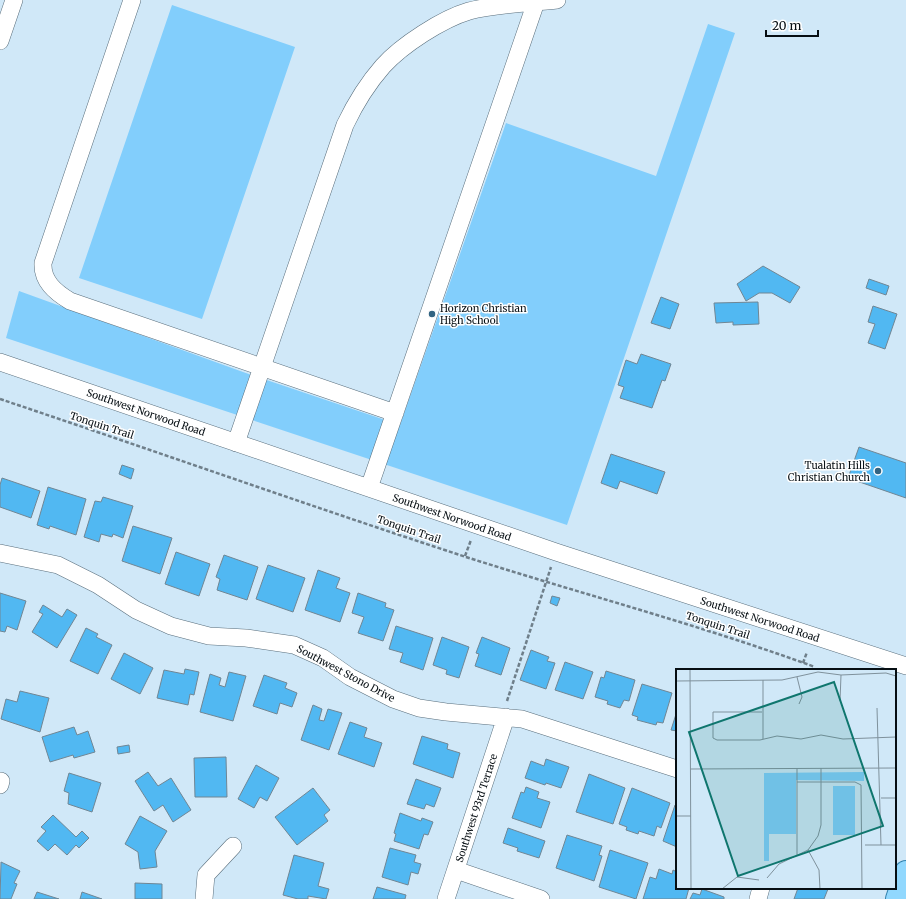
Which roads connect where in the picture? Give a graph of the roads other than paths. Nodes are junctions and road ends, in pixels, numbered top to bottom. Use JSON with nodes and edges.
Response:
{"nodes":[{"id":1,"x":14,"y":0,"type":"edge"},
{"id":2,"x":132,"y":0,"type":"edge"},
{"id":3,"x":557,"y":0,"type":"edge"},
{"id":4,"x":536,"y":2,"type":"junction"},
{"id":5,"x":468,"y":6,"type":"edge"},
{"id":6,"x":0,"y":41,"type":"edge"},
{"id":7,"x":0,"y":362,"type":"edge"},
{"id":8,"x":262,"y":367,"type":"junction"},
{"id":9,"x":395,"y":413,"type":"junction"},
{"id":10,"x":236,"y":443,"type":"junction"},
{"id":11,"x":369,"y":488,"type":"junction"},
{"id":12,"x":0,"y":553,"type":"edge"},
{"id":13,"x":906,"y":666,"type":"edge"},
{"id":14,"x":506,"y":717,"type":"junction"},
{"id":15,"x":676,"y":769,"type":"edge"},
{"id":16,"x":233,"y":846,"type":"dead end"},
{"id":17,"x":456,"y":870,"type":"junction"},
{"id":18,"x":906,"y":872,"type":"edge"},
{"id":19,"x":761,"y":889,"type":"edge"},
{"id":20,"x":204,"y":899,"type":"edge"},
{"id":21,"x":446,"y":899,"type":"edge"},
{"id":22,"x":541,"y":899,"type":"edge"},
{"id":23,"x":758,"y":899,"type":"edge"},
{"id":24,"x":897,"y":899,"type":"edge"}],
"edges":[{"from":1,"to":6,"type":"street"},
{"from":2,"to":8,"type":"street"},
{"from":3,"to":4,"type":"street"},
{"from":4,"to":5,"type":"street"},
{"from":4,"to":9,"type":"street"},
{"from":5,"to":8,"type":"street"},
{"from":7,"to":10,"type":"street","name":"Southwest Norwood Road"},
{"from":8,"to":9,"type":"street"},
{"from":8,"to":10,"type":"street"},
{"from":9,"to":11,"type":"street"},
{"from":10,"to":11,"type":"street","name":"Southwest Norwood Road"},
{"from":11,"to":13,"type":"street","name":"Southwest Norwood Road"},
{"from":12,"to":14,"type":"street","name":"Southwest Stono Drive"},
{"from":14,"to":15,"type":"street","name":"Southwest Stono Drive"},
{"from":14,"to":17,"type":"street","name":"Southwest 93rd Terrace"},
{"from":16,"to":20,"type":"street"},
{"from":17,"to":21,"type":"street","name":"Southwest 93rd Terrace"},
{"from":17,"to":22,"type":"street"},
{"from":18,"to":24,"type":"main road"},
{"from":19,"to":23,"type":"street"}]}
